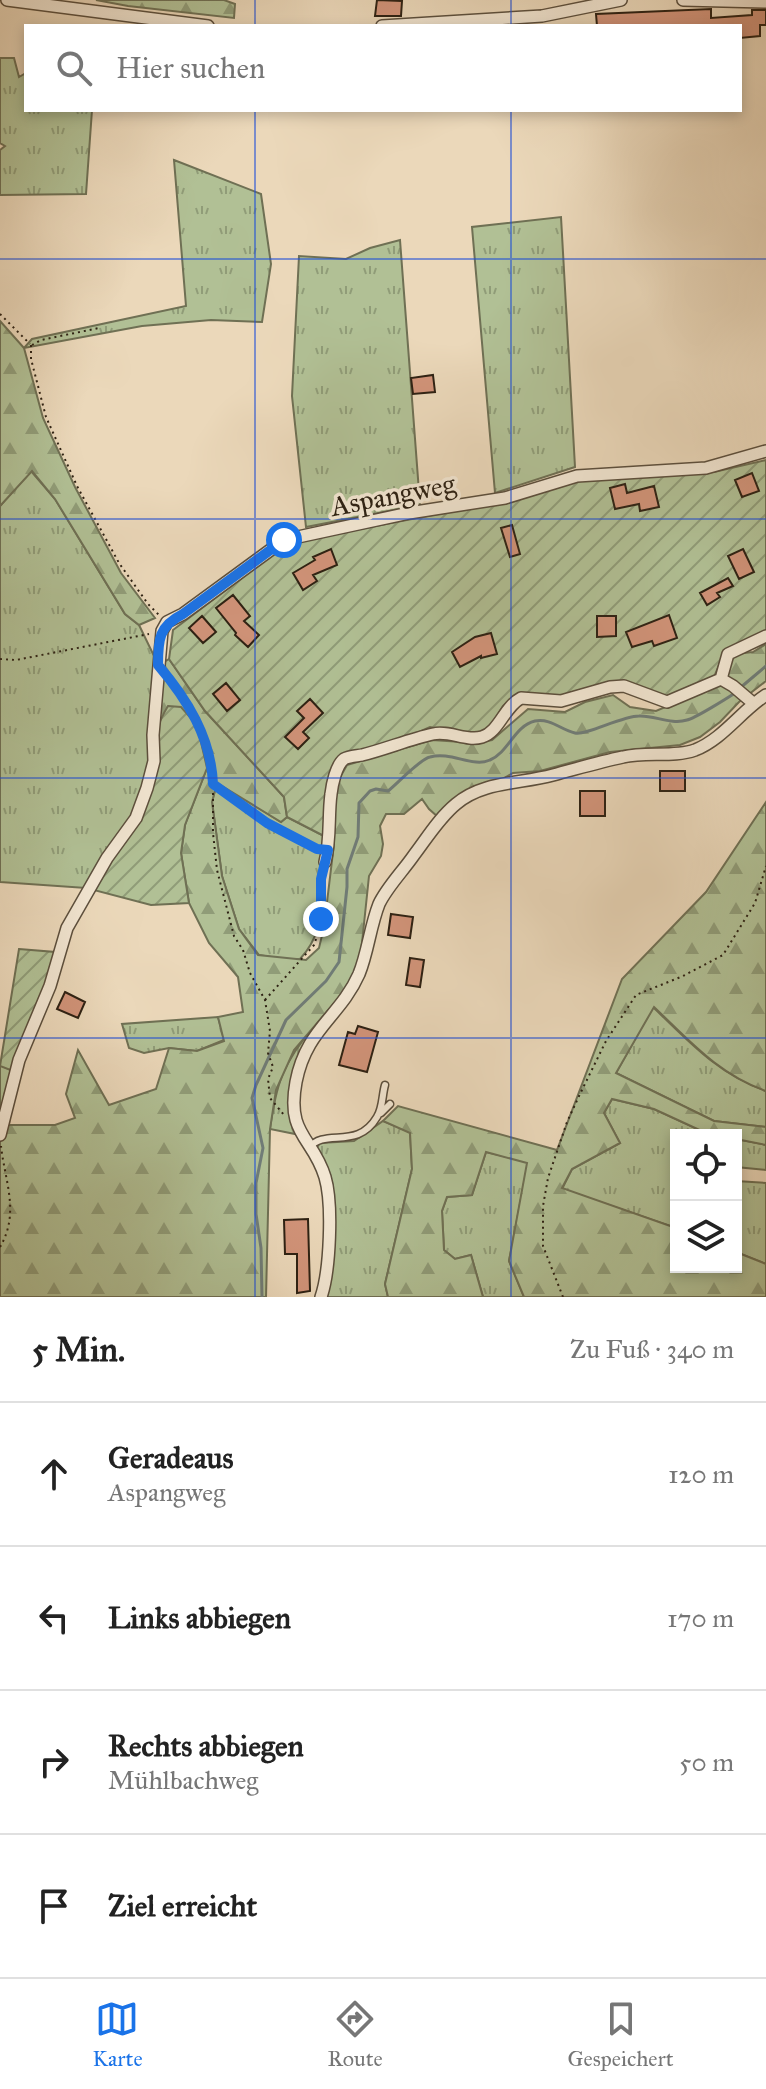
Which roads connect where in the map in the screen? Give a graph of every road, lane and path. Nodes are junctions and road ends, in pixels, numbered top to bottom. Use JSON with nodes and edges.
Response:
{"nodes":[{"id":1,"x":7,"y":0,"type":"edge"},
{"id":2,"x":621,"y":0,"type":"edge"},
{"id":3,"x":683,"y":0,"type":"edge"},
{"id":4,"x":766,"y":2,"type":"edge"},
{"id":5,"x":193,"y":24,"type":"edge"},
{"id":6,"x":416,"y":24,"type":"edge"},
{"id":7,"x":0,"y":314,"type":"edge"},
{"id":8,"x":99,"y":328,"type":"dead end"},
{"id":9,"x":31,"y":345,"type":"junction"},
{"id":10,"x":766,"y":451,"type":"edge"},
{"id":11,"x":165,"y":626,"type":"junction"},
{"id":12,"x":766,"y":636,"type":"edge"},
{"id":13,"x":0,"y":659,"type":"edge"},
{"id":14,"x":158,"y":665,"type":"junction"},
{"id":15,"x":721,"y":679,"type":"junction"},
{"id":16,"x":766,"y":695,"type":"edge"},
{"id":17,"x":753,"y":703,"type":"junction"},
{"id":18,"x":213,"y":784,"type":"junction"},
{"id":19,"x":327,"y":856,"type":"junction"},
{"id":20,"x":766,"y":866,"type":"edge"},
{"id":21,"x":265,"y":1000,"type":"junction"},
{"id":22,"x":385,"y":1085,"type":"dead end"},
{"id":23,"x":390,"y":1104,"type":"dead end"},
{"id":24,"x":378,"y":1116,"type":"junction"},
{"id":25,"x":295,"y":1121,"type":"junction"},
{"id":26,"x":0,"y":1136,"type":"edge"},
{"id":27,"x":309,"y":1148,"type":"junction"},
{"id":28,"x":0,"y":1247,"type":"edge"},
{"id":29,"x":321,"y":1297,"type":"edge"},
{"id":30,"x":563,"y":1297,"type":"edge"}],
"edges":[{"from":1,"to":5,"type":"street"},
{"from":2,"to":6,"type":"street"},
{"from":3,"to":4,"type":"street"},
{"from":7,"to":9,"type":"path"},
{"from":8,"to":9,"type":"path"},
{"from":9,"to":11,"type":"path"},
{"from":10,"to":11,"type":"street","name":"Aspangweg"},
{"from":11,"to":13,"type":"path"},
{"from":11,"to":14,"type":"street"},
{"from":12,"to":15,"type":"street"},
{"from":14,"to":18,"type":"path"},
{"from":14,"to":26,"type":"street"},
{"from":15,"to":17,"type":"street"},
{"from":15,"to":19,"type":"street"},
{"from":16,"to":17,"type":"street"},
{"from":17,"to":25,"type":"street"},
{"from":18,"to":19,"type":"path"},
{"from":18,"to":21,"type":"path"},
{"from":19,"to":21,"type":"path"},
{"from":20,"to":30,"type":"path"},
{"from":21,"to":25,"type":"path"},
{"from":22,"to":24,"type":"lane"},
{"from":23,"to":24,"type":"lane"},
{"from":24,"to":27,"type":"lane"},
{"from":25,"to":27,"type":"street"},
{"from":26,"to":28,"type":"path"},
{"from":27,"to":29,"type":"street"}]}
